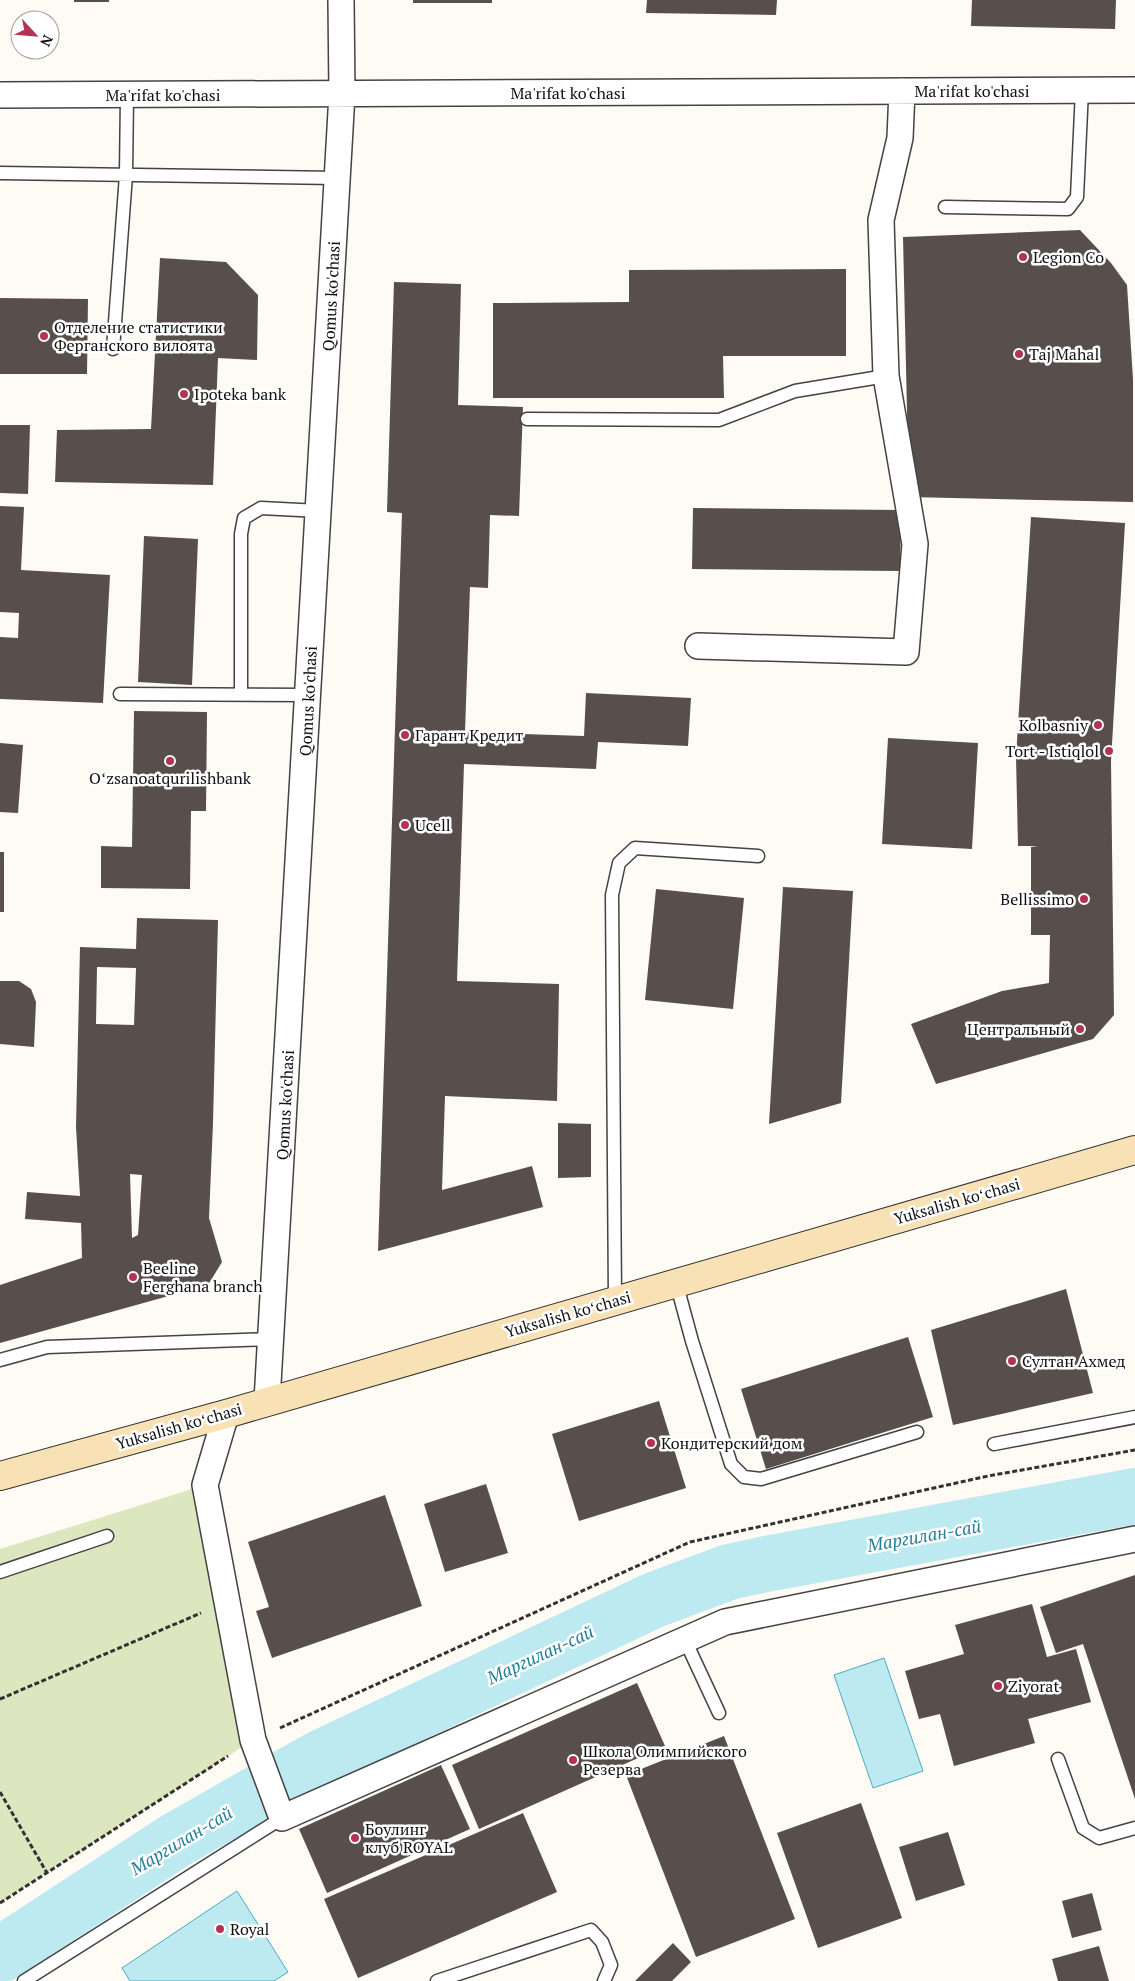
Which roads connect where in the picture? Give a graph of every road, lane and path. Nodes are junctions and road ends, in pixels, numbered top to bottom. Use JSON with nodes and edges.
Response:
{"nodes":[{"id":1,"x":341,"y":0,"type":"edge"},
{"id":2,"x":1082,"y":90,"type":"junction"},
{"id":3,"x":1135,"y":90,"type":"edge"},
{"id":4,"x":902,"y":92,"type":"junction"},
{"id":5,"x":342,"y":94,"type":"junction"},
{"id":6,"x":0,"y":95,"type":"edge"},
{"id":7,"x":127,"y":95,"type":"junction"},
{"id":8,"x":0,"y":173,"type":"edge"},
{"id":9,"x":126,"y":175,"type":"junction"},
{"id":10,"x":337,"y":178,"type":"junction"},
{"id":11,"x":945,"y":207,"type":"dead end"},
{"id":12,"x":113,"y":349,"type":"dead end"},
{"id":13,"x":886,"y":376,"type":"junction"},
{"id":14,"x":527,"y":419,"type":"dead end"},
{"id":15,"x":318,"y":511,"type":"junction"},
{"id":16,"x":698,"y":646,"type":"dead end"},
{"id":17,"x":120,"y":694,"type":"dead end"},
{"id":18,"x":241,"y":694,"type":"junction"},
{"id":19,"x":308,"y":695,"type":"junction"},
{"id":20,"x":758,"y":856,"type":"dead end"},
{"id":21,"x":1135,"y":1150,"type":"edge"},
{"id":22,"x":676,"y":1282,"type":"junction"},
{"id":23,"x":615,"y":1300,"type":"junction"},
{"id":24,"x":272,"y":1339,"type":"junction"},
{"id":25,"x":0,"y":1360,"type":"edge"},
{"id":26,"x":267,"y":1401,"type":"junction"},
{"id":27,"x":226,"y":1414,"type":"junction"},
{"id":28,"x":1135,"y":1417,"type":"edge"},
{"id":29,"x":917,"y":1432,"type":"dead end"},
{"id":30,"x":994,"y":1444,"type":"dead end"},
{"id":31,"x":1135,"y":1450,"type":"edge"},
{"id":32,"x":0,"y":1476,"type":"edge"},
{"id":33,"x":107,"y":1536,"type":"dead end"},
{"id":34,"x":1135,"y":1540,"type":"edge"},
{"id":35,"x":0,"y":1572,"type":"edge"},
{"id":36,"x":227,"y":1602,"type":"junction"},
{"id":37,"x":685,"y":1640,"type":"junction"},
{"id":38,"x":0,"y":1699,"type":"edge"},
{"id":39,"x":719,"y":1713,"type":"dead end"},
{"id":40,"x":253,"y":1740,"type":"junction"},
{"id":41,"x":1058,"y":1759,"type":"dead end"},
{"id":42,"x":0,"y":1792,"type":"edge"},
{"id":43,"x":282,"y":1818,"type":"junction"},
{"id":44,"x":1135,"y":1828,"type":"edge"},
{"id":45,"x":47,"y":1873,"type":"junction"},
{"id":46,"x":0,"y":1904,"type":"edge"},
{"id":47,"x":24,"y":1981,"type":"edge"},
{"id":48,"x":437,"y":1981,"type":"edge"},
{"id":49,"x":604,"y":1981,"type":"edge"}],
"edges":[{"from":1,"to":5,"type":"street","name":"Qomus ko'chasi"},
{"from":2,"to":3,"type":"street","name":"Ma'rifat ko'chasi"},
{"from":2,"to":4,"type":"street","name":"Ma'rifat ko'chasi"},
{"from":2,"to":11,"type":"lane"},
{"from":4,"to":5,"type":"street","name":"Ma'rifat ko'chasi"},
{"from":4,"to":13,"type":"street"},
{"from":5,"to":7,"type":"street","name":"Ma'rifat ko'chasi"},
{"from":5,"to":10,"type":"street","name":"Qomus ko'chasi"},
{"from":6,"to":7,"type":"street","name":"Ma'rifat ko'chasi"},
{"from":7,"to":9,"type":"lane"},
{"from":8,"to":9,"type":"lane"},
{"from":9,"to":10,"type":"lane"},
{"from":9,"to":12,"type":"lane"},
{"from":10,"to":15,"type":"street","name":"Qomus ko'chasi"},
{"from":13,"to":14,"type":"lane"},
{"from":13,"to":16,"type":"street"},
{"from":15,"to":18,"type":"lane"},
{"from":15,"to":19,"type":"street","name":"Qomus ko'chasi"},
{"from":17,"to":18,"type":"lane"},
{"from":18,"to":19,"type":"lane"},
{"from":19,"to":24,"type":"street","name":"Qomus ko'chasi"},
{"from":20,"to":23,"type":"lane"},
{"from":21,"to":22,"type":"main road","name":"Yuksalish koʻchasi"},
{"from":22,"to":23,"type":"main road","name":"Yuksalish koʻchasi"},
{"from":22,"to":29,"type":"lane"},
{"from":23,"to":26,"type":"main road","name":"Yuksalish koʻchasi"},
{"from":24,"to":25,"type":"lane"},
{"from":24,"to":26,"type":"street","name":"Qomus ko'chasi"},
{"from":26,"to":27,"type":"main road","name":"Yuksalish koʻchasi"},
{"from":27,"to":32,"type":"main road","name":"Yuksalish koʻchasi"},
{"from":27,"to":36,"type":"street"},
{"from":28,"to":30,"type":"lane"},
{"from":31,"to":40,"type":"path"},
{"from":33,"to":35,"type":"lane"},
{"from":34,"to":37,"type":"street"},
{"from":36,"to":38,"type":"path"},
{"from":36,"to":40,"type":"street"},
{"from":37,"to":39,"type":"lane"},
{"from":37,"to":43,"type":"street"},
{"from":40,"to":43,"type":"street"},
{"from":40,"to":45,"type":"path"},
{"from":41,"to":44,"type":"lane"},
{"from":42,"to":45,"type":"path"},
{"from":43,"to":47,"type":"lane"},
{"from":45,"to":46,"type":"path"},
{"from":48,"to":49,"type":"lane"}]}
